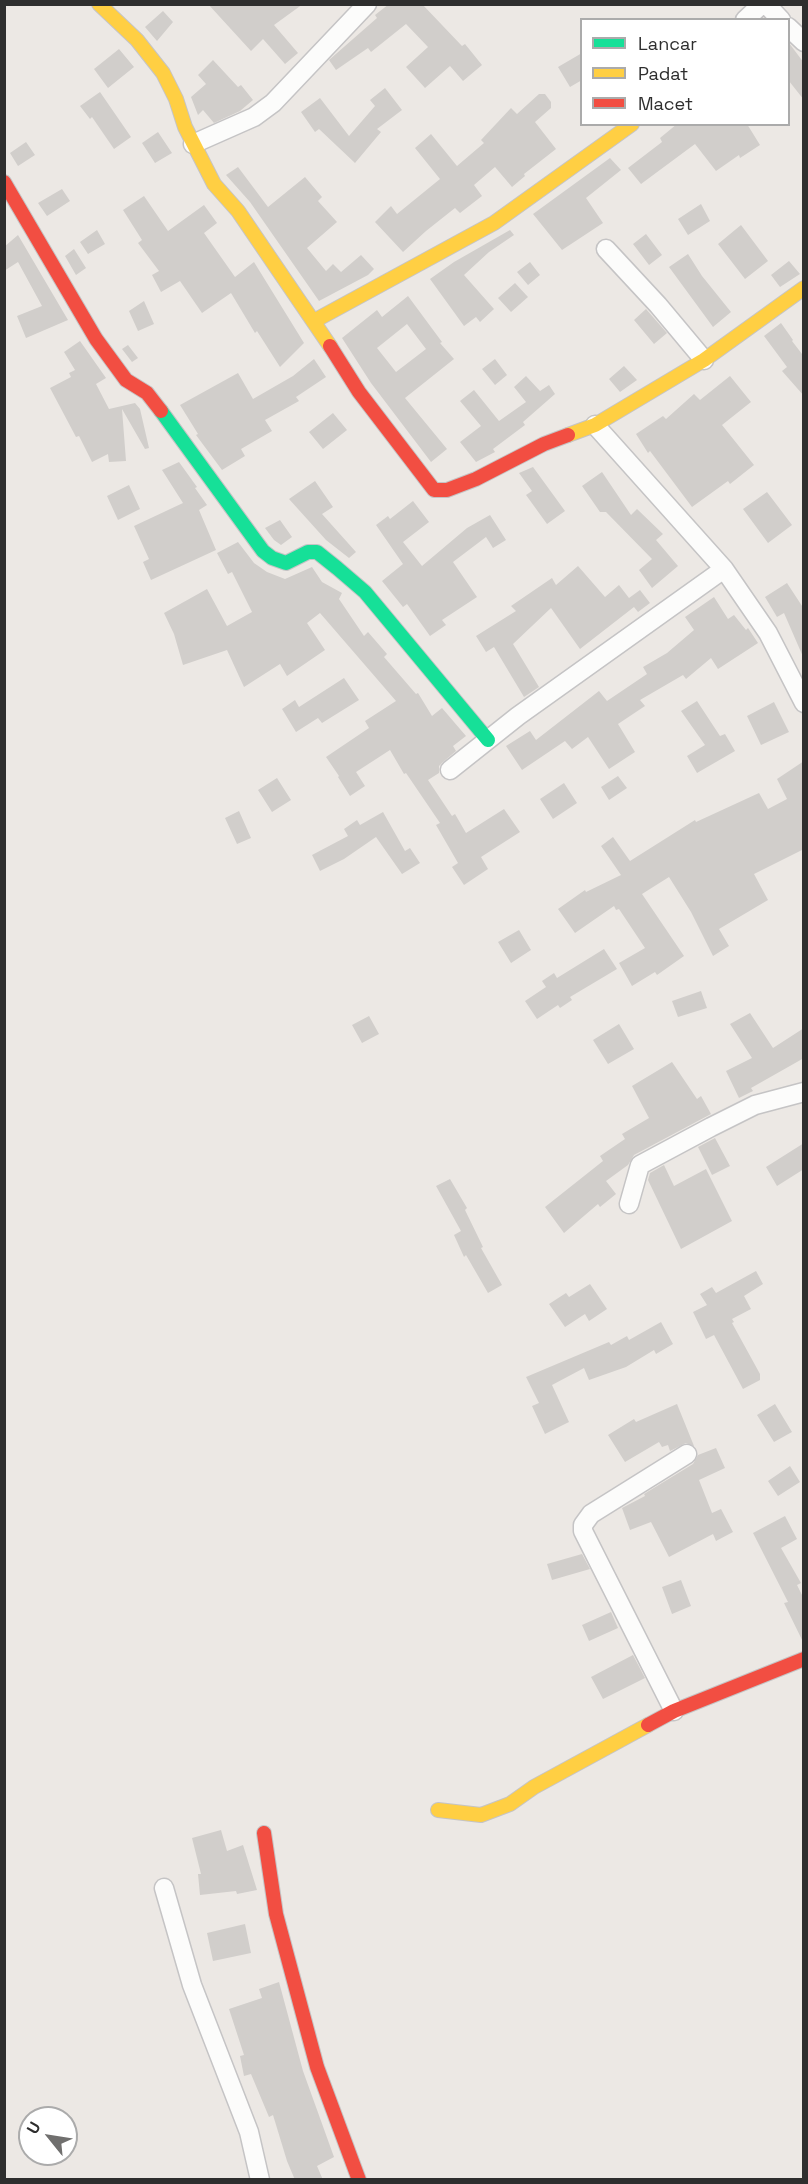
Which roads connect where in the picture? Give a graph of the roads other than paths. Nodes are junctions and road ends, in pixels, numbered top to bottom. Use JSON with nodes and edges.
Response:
{"nodes":[{"id":1,"x":99,"y":4,"type":"edge"},
{"id":2,"x":367,"y":4,"type":"edge"},
{"id":3,"x":762,"y":4,"type":"edge"},
{"id":4,"x":766,"y":4,"type":"edge"},
{"id":5,"x":748,"y":18,"type":"edge"},
{"id":6,"x":779,"y":18,"type":"edge"},
{"id":7,"x":790,"y":28,"type":"edge"},
{"id":8,"x":804,"y":42,"type":"edge"},
{"id":9,"x":629,"y":126,"type":"edge"},
{"id":10,"x":193,"y":144,"type":"junction"},
{"id":11,"x":4,"y":182,"type":"edge"},
{"id":12,"x":606,"y":249,"type":"dead end"},
{"id":13,"x":804,"y":288,"type":"edge"},
{"id":14,"x":314,"y":321,"type":"junction"},
{"id":15,"x":704,"y":360,"type":"junction"},
{"id":16,"x":595,"y":425,"type":"junction"},
{"id":17,"x":724,"y":569,"type":"junction"},
{"id":18,"x":804,"y":702,"type":"edge"},
{"id":19,"x":488,"y":740,"type":"junction"},
{"id":20,"x":450,"y":770,"type":"dead end"},
{"id":21,"x":804,"y":1092,"type":"edge"},
{"id":22,"x":629,"y":1204,"type":"dead end"},
{"id":23,"x":687,"y":1454,"type":"dead end"},
{"id":24,"x":804,"y":1659,"type":"edge"},
{"id":25,"x":674,"y":1711,"type":"junction"},
{"id":26,"x":438,"y":1810,"type":"dead end"},
{"id":27,"x":264,"y":1833,"type":"dead end"},
{"id":28,"x":164,"y":1888,"type":"dead end"},
{"id":29,"x":260,"y":2180,"type":"edge"},
{"id":30,"x":359,"y":2180,"type":"edge"}],
"edges":[{"from":1,"to":10,"type":"street"},
{"from":2,"to":10,"type":"street"},
{"from":3,"to":5,"type":"street"},
{"from":4,"to":6,"type":"street"},
{"from":7,"to":8,"type":"street"},
{"from":9,"to":14,"type":"street"},
{"from":10,"to":14,"type":"street"},
{"from":11,"to":19,"type":"street"},
{"from":12,"to":15,"type":"street"},
{"from":13,"to":15,"type":"street"},
{"from":14,"to":16,"type":"street"},
{"from":15,"to":16,"type":"street"},
{"from":16,"to":17,"type":"street"},
{"from":17,"to":18,"type":"street"},
{"from":17,"to":19,"type":"street"},
{"from":19,"to":20,"type":"street"},
{"from":21,"to":22,"type":"street"},
{"from":23,"to":25,"type":"street"},
{"from":24,"to":25,"type":"street"},
{"from":25,"to":26,"type":"street"},
{"from":27,"to":30,"type":"street"},
{"from":28,"to":29,"type":"street"}]}
